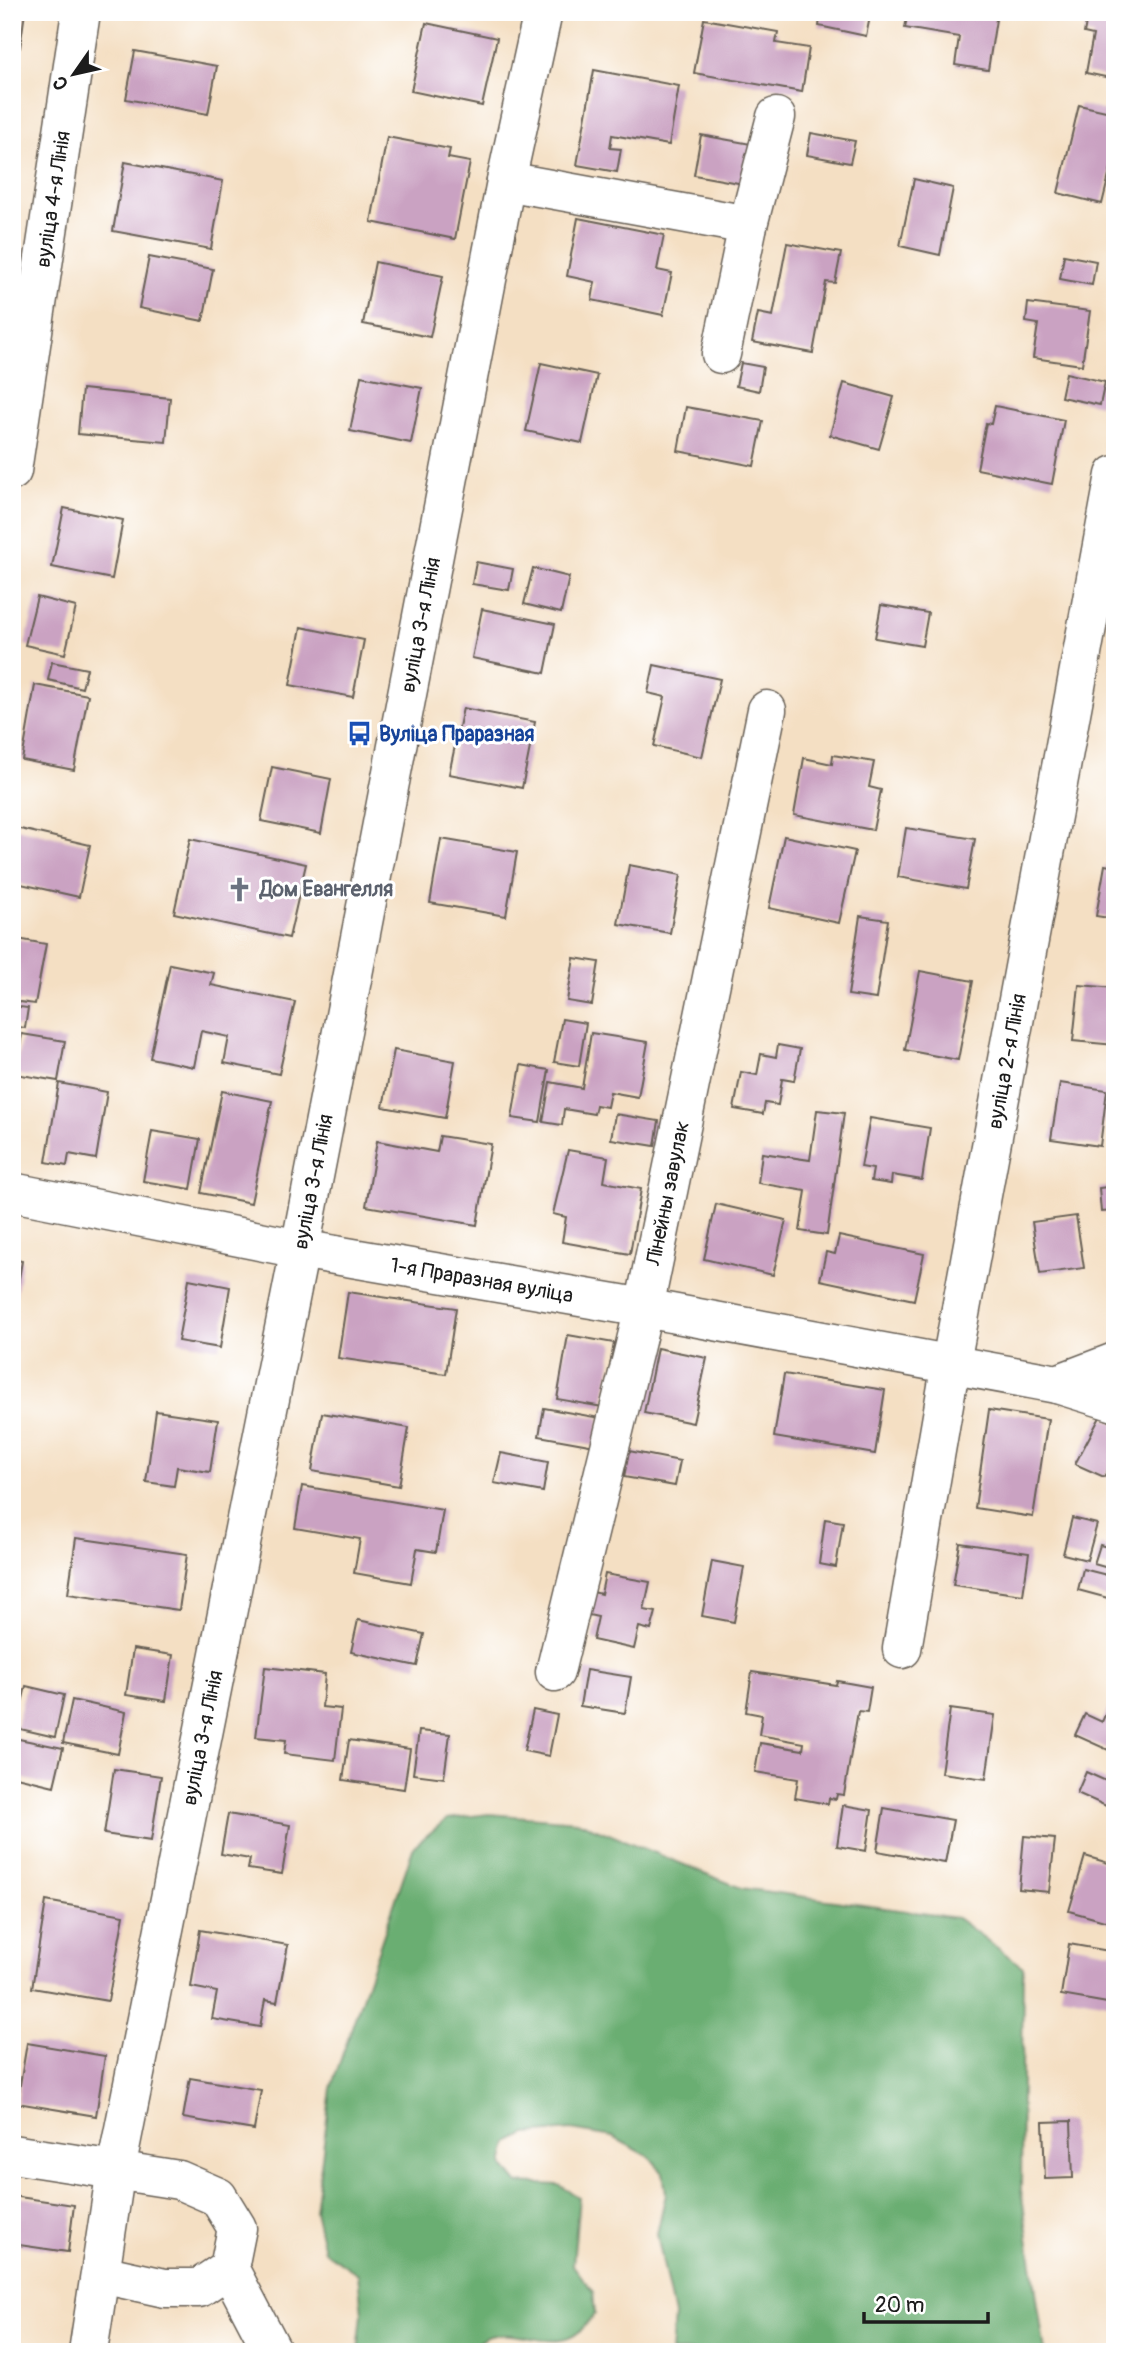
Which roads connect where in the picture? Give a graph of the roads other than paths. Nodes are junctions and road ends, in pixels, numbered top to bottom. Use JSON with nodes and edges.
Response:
{"nodes":[{"id":1,"x":80,"y":12,"type":"edge"},
{"id":2,"x":543,"y":12,"type":"edge"},
{"id":3,"x":776,"y":117,"type":"dead end"},
{"id":4,"x":506,"y":181,"type":"junction"},
{"id":5,"x":748,"y":225,"type":"junction"},
{"id":6,"x":721,"y":354,"type":"dead end"},
{"id":7,"x":12,"y":471,"type":"edge"},
{"id":8,"x":1115,"y":475,"type":"edge"},
{"id":9,"x":767,"y":710,"type":"dead end"},
{"id":10,"x":12,"y":1192,"type":"edge"},
{"id":11,"x":300,"y":1249,"type":"junction"},
{"id":12,"x":644,"y":1308,"type":"junction"},
{"id":13,"x":1115,"y":1362,"type":"edge"},
{"id":14,"x":951,"y":1363,"type":"junction"},
{"id":15,"x":1057,"y":1384,"type":"junction"},
{"id":16,"x":1115,"y":1402,"type":"edge"},
{"id":17,"x":902,"y":1649,"type":"dead end"},
{"id":18,"x":555,"y":1672,"type":"dead end"},
{"id":19,"x":12,"y":2154,"type":"edge"},
{"id":20,"x":116,"y":2169,"type":"junction"},
{"id":21,"x":229,"y":2267,"type":"junction"},
{"id":22,"x":101,"y":2274,"type":"junction"},
{"id":23,"x":88,"y":2352,"type":"edge"},
{"id":24,"x":273,"y":2352,"type":"edge"}],
"edges":[{"from":1,"to":7,"type":"street","name":"вуліца 4-я Лінія"},
{"from":2,"to":4,"type":"street","name":"вуліца 3-я Лінія"},
{"from":3,"to":5,"type":"street"},
{"from":4,"to":5,"type":"street"},
{"from":4,"to":11,"type":"street","name":"вуліца 3-я Лінія"},
{"from":5,"to":6,"type":"street"},
{"from":8,"to":14,"type":"street","name":"вуліца 2-я Лінія"},
{"from":9,"to":12,"type":"street","name":"Лінейны завулак"},
{"from":10,"to":11,"type":"street","name":"1-я Праразная вуліца"},
{"from":11,"to":12,"type":"street","name":"1-я Праразная вуліца"},
{"from":11,"to":20,"type":"street","name":"вуліца 3-я Лінія"},
{"from":12,"to":14,"type":"street","name":"1-я Праразная вуліца"},
{"from":12,"to":18,"type":"street","name":"Лінейны завулак"},
{"from":13,"to":15,"type":"street"},
{"from":14,"to":15,"type":"street","name":"1-я Праразная вуліца"},
{"from":14,"to":17,"type":"street","name":"вуліца 2-я Лінія"},
{"from":15,"to":16,"type":"street","name":"1-я Праразная вуліца"},
{"from":19,"to":20,"type":"street"},
{"from":20,"to":21,"type":"street"},
{"from":20,"to":22,"type":"street","name":"вуліца 3-я Лінія"},
{"from":21,"to":22,"type":"street"},
{"from":21,"to":24,"type":"street"},
{"from":22,"to":23,"type":"street","name":"вуліца 3-я Лінія"}]}
